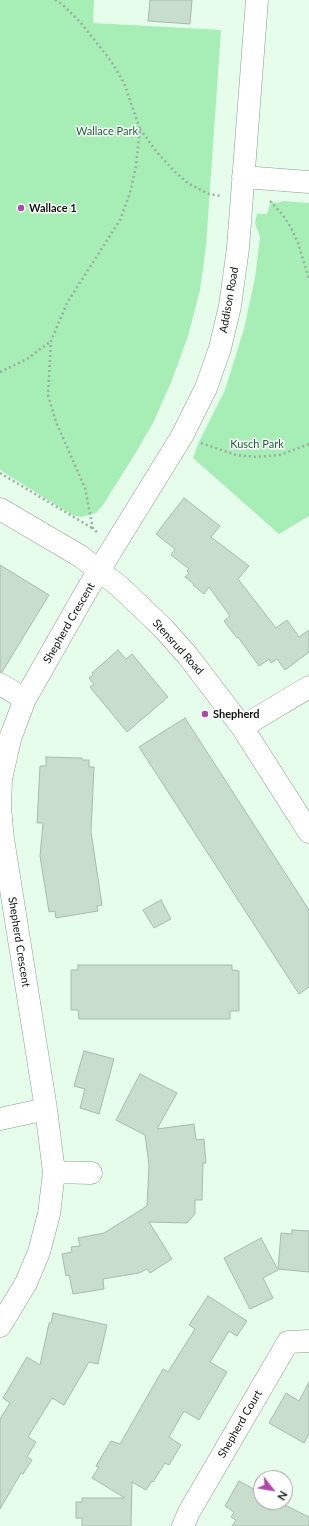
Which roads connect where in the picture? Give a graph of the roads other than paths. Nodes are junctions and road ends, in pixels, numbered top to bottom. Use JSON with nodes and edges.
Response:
{"nodes":[{"id":1,"x":257,"y":0,"type":"edge"},
{"id":2,"x":243,"y":177,"type":"junction"},
{"id":3,"x":309,"y":182,"type":"edge"},
{"id":4,"x":0,"y":509,"type":"edge"},
{"id":5,"x":100,"y":570,"type":"junction"},
{"id":6,"x":0,"y":684,"type":"edge"},
{"id":7,"x":309,"y":688,"type":"edge"},
{"id":8,"x":25,"y":699,"type":"junction"},
{"id":9,"x":242,"y":727,"type":"junction"},
{"id":10,"x":309,"y":832,"type":"edge"},
{"id":11,"x":46,"y":1109,"type":"junction"},
{"id":12,"x":0,"y":1119,"type":"edge"},
{"id":13,"x":54,"y":1172,"type":"junction"},
{"id":14,"x":91,"y":1173,"type":"dead end"},
{"id":15,"x":0,"y":1326,"type":"edge"},
{"id":16,"x":309,"y":1341,"type":"edge"},
{"id":17,"x":183,"y":1526,"type":"edge"}],
"edges":[{"from":1,"to":2,"type":"street","name":"Addison Road"},
{"from":2,"to":3,"type":"street"},
{"from":2,"to":5,"type":"street","name":"Addison Road"},
{"from":4,"to":5,"type":"street","name":"Stensrud Road"},
{"from":5,"to":8,"type":"street","name":"Shepherd Crescent"},
{"from":5,"to":9,"type":"street","name":"Stensrud Road"},
{"from":6,"to":8,"type":"street"},
{"from":7,"to":9,"type":"street"},
{"from":8,"to":11,"type":"street","name":"Shepherd Crescent"},
{"from":9,"to":10,"type":"street","name":"Stensrud Road"},
{"from":11,"to":12,"type":"street"},
{"from":11,"to":13,"type":"street","name":"Shepherd Crescent"},
{"from":13,"to":14,"type":"street"},
{"from":13,"to":15,"type":"street","name":"Shepherd Crescent"},
{"from":16,"to":17,"type":"street","name":"Shepherd Court"}]}
